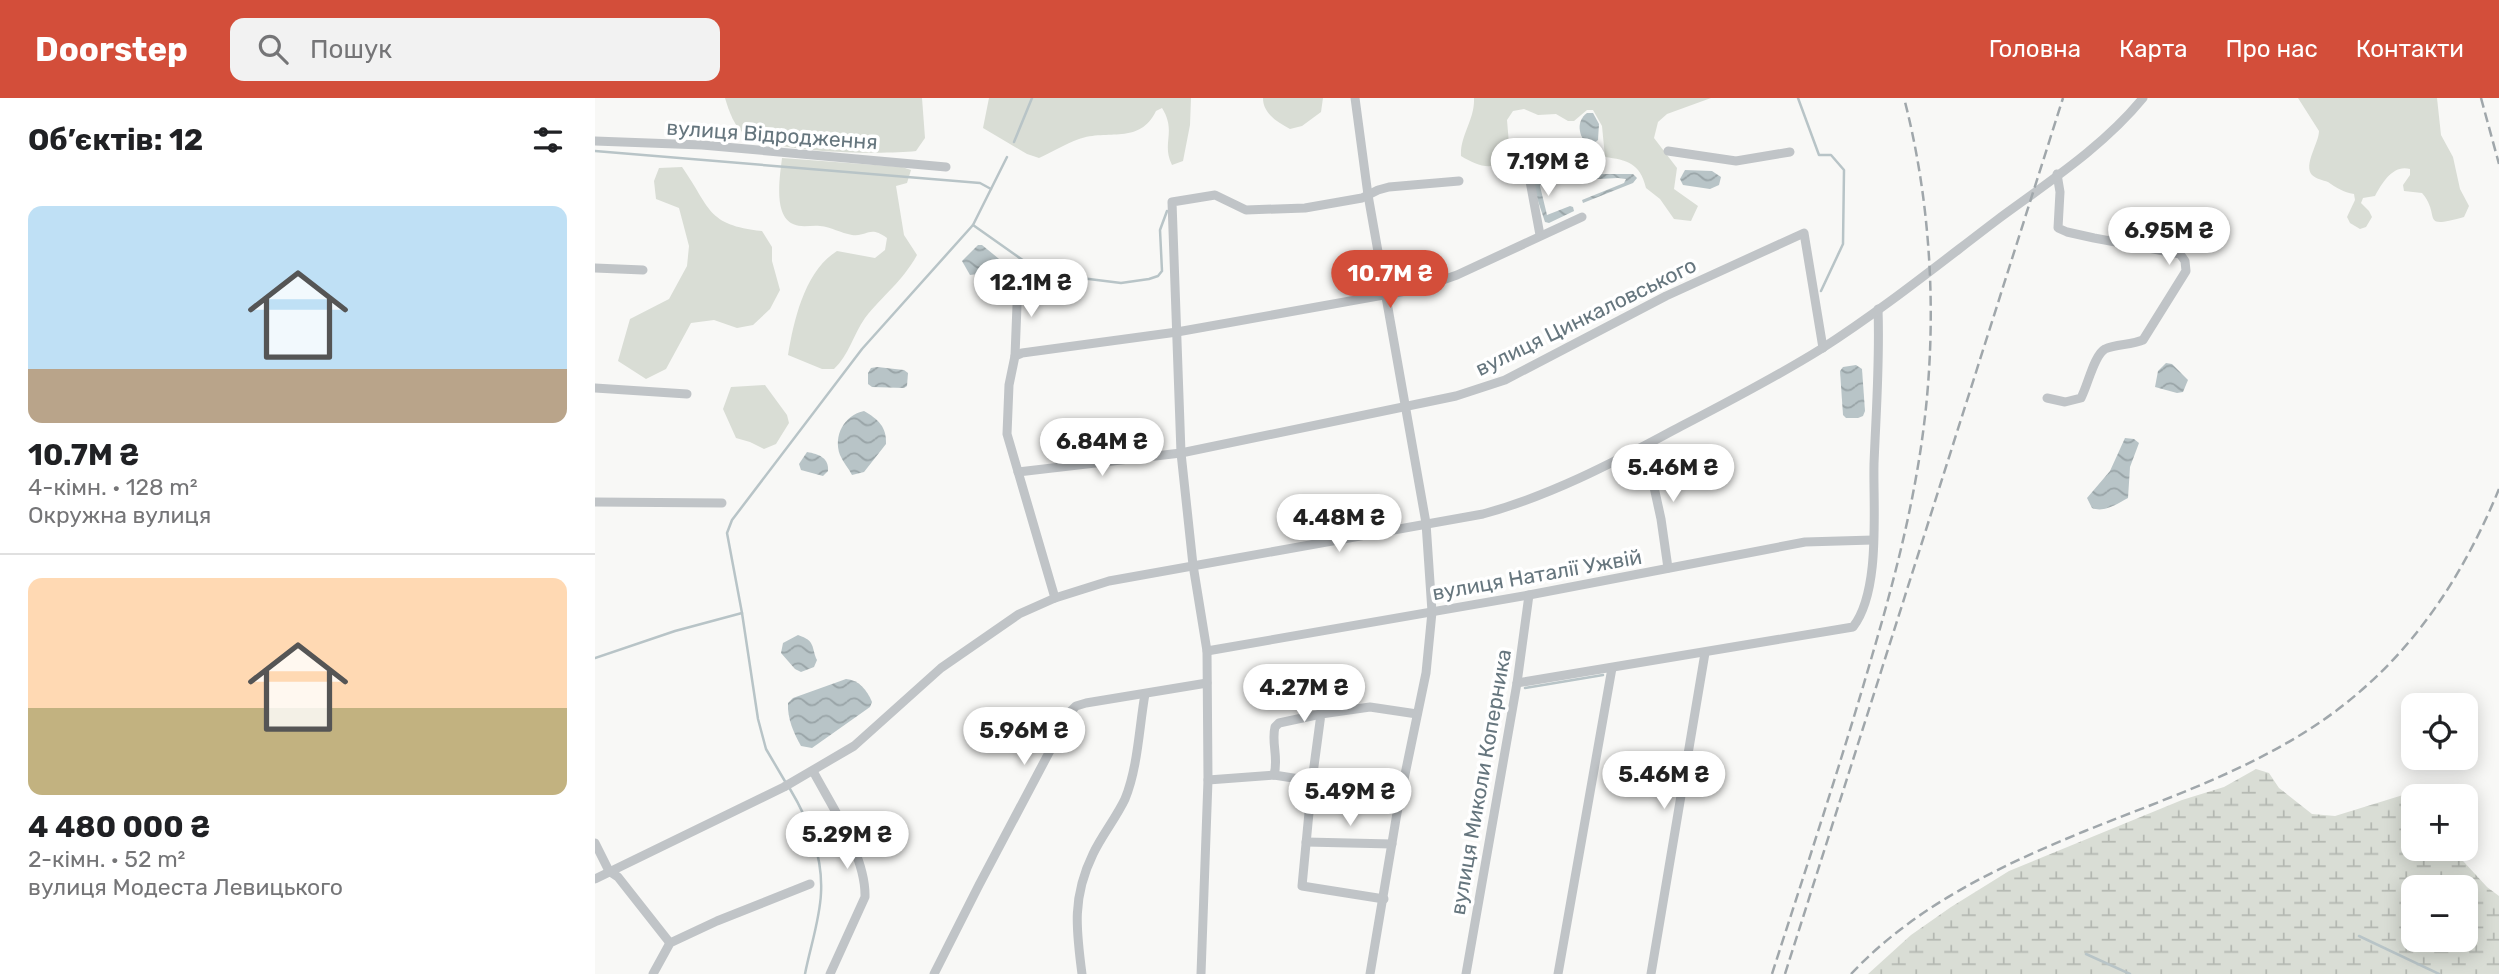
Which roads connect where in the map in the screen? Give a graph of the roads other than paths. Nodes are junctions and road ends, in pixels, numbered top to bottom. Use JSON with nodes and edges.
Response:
{"nodes":[{"id":1,"x":1355,"y":98,"type":"edge"},
{"id":2,"x":2143,"y":98,"type":"edge"},
{"id":3,"x":595,"y":141,"type":"edge"},
{"id":4,"x":1668,"y":151,"type":"dead end"},
{"id":5,"x":1790,"y":152,"type":"dead end"},
{"id":6,"x":1527,"y":165,"type":"dead end"},
{"id":7,"x":947,"y":167,"type":"dead end"},
{"id":8,"x":2057,"y":174,"type":"junction"},
{"id":9,"x":1459,"y":181,"type":"dead end"},
{"id":10,"x":1368,"y":195,"type":"junction"},
{"id":11,"x":1582,"y":217,"type":"dead end"},
{"id":12,"x":1540,"y":235,"type":"junction"},
{"id":13,"x":595,"y":268,"type":"edge"},
{"id":14,"x":643,"y":270,"type":"dead end"},
{"id":15,"x":1018,"y":280,"type":"dead end"},
{"id":16,"x":1385,"y":295,"type":"junction"},
{"id":17,"x":1878,"y":309,"type":"junction"},
{"id":18,"x":1177,"y":332,"type":"junction"},
{"id":19,"x":1823,"y":348,"type":"junction"},
{"id":20,"x":1014,"y":356,"type":"junction"},
{"id":21,"x":595,"y":388,"type":"edge"},
{"id":22,"x":687,"y":394,"type":"dead end"},
{"id":23,"x":2047,"y":398,"type":"dead end"},
{"id":24,"x":1405,"y":409,"type":"junction"},
{"id":25,"x":1645,"y":446,"type":"junction"},
{"id":26,"x":1181,"y":453,"type":"junction"},
{"id":27,"x":1018,"y":472,"type":"junction"},
{"id":28,"x":595,"y":502,"type":"edge"},
{"id":29,"x":722,"y":503,"type":"dead end"},
{"id":30,"x":1426,"y":523,"type":"junction"},
{"id":31,"x":1873,"y":540,"type":"junction"},
{"id":32,"x":1193,"y":565,"type":"junction"},
{"id":33,"x":1668,"y":568,"type":"junction"},
{"id":34,"x":1528,"y":595,"type":"junction"},
{"id":35,"x":1055,"y":598,"type":"junction"},
{"id":36,"x":1432,"y":612,"type":"junction"},
{"id":37,"x":1207,"y":651,"type":"junction"},
{"id":38,"x":1705,"y":653,"type":"junction"},
{"id":39,"x":1612,"y":668,"type":"junction"},
{"id":40,"x":1207,"y":683,"type":"junction"},
{"id":41,"x":1517,"y":683,"type":"junction"},
{"id":42,"x":1145,"y":694,"type":"junction"},
{"id":43,"x":1321,"y":714,"type":"junction"},
{"id":44,"x":1417,"y":714,"type":"junction"},
{"id":45,"x":813,"y":771,"type":"junction"},
{"id":46,"x":1274,"y":775,"type":"junction"},
{"id":47,"x":1207,"y":780,"type":"junction"},
{"id":48,"x":1312,"y":781,"type":"junction"},
{"id":49,"x":1307,"y":842,"type":"junction"},
{"id":50,"x":595,"y":844,"type":"edge"},
{"id":51,"x":1392,"y":844,"type":"junction"},
{"id":52,"x":609,"y":872,"type":"junction"},
{"id":53,"x":595,"y":879,"type":"edge"},
{"id":54,"x":810,"y":884,"type":"dead end"},
{"id":55,"x":1384,"y":899,"type":"junction"},
{"id":56,"x":670,"y":943,"type":"junction"},
{"id":57,"x":653,"y":974,"type":"edge"},
{"id":58,"x":830,"y":974,"type":"edge"},
{"id":59,"x":934,"y":974,"type":"edge"},
{"id":60,"x":1082,"y":974,"type":"edge"},
{"id":61,"x":1201,"y":974,"type":"edge"},
{"id":62,"x":1370,"y":974,"type":"edge"},
{"id":63,"x":1467,"y":974,"type":"edge"},
{"id":64,"x":1558,"y":974,"type":"edge"},
{"id":65,"x":1651,"y":974,"type":"edge"}],
"edges":[{"from":1,"to":10,"type":"street"},
{"from":2,"to":8,"type":"street"},
{"from":3,"to":7,"type":"street","name":"вулиця Відродження"},
{"from":4,"to":5,"type":"street"},
{"from":6,"to":12,"type":"street"},
{"from":8,"to":17,"type":"street"},
{"from":8,"to":23,"type":"street"},
{"from":9,"to":10,"type":"street"},
{"from":10,"to":16,"type":"street"},
{"from":10,"to":18,"type":"street"},
{"from":11,"to":12,"type":"street"},
{"from":12,"to":16,"type":"street"},
{"from":13,"to":14,"type":"street"},
{"from":15,"to":20,"type":"street"},
{"from":16,"to":18,"type":"street"},
{"from":16,"to":24,"type":"street"},
{"from":17,"to":19,"type":"street"},
{"from":17,"to":31,"type":"street"},
{"from":18,"to":20,"type":"street"},
{"from":18,"to":26,"type":"street"},
{"from":19,"to":24,"type":"street","name":"вулиця Цинкаловського"},
{"from":19,"to":25,"type":"street"},
{"from":20,"to":27,"type":"street"},
{"from":21,"to":22,"type":"street"},
{"from":24,"to":26,"type":"street","name":"вулиця Цинкаловського"},
{"from":24,"to":30,"type":"street"},
{"from":25,"to":30,"type":"street"},
{"from":25,"to":33,"type":"street"},
{"from":26,"to":27,"type":"street","name":"вулиця Цинкаловського"},
{"from":26,"to":32,"type":"street"},
{"from":27,"to":35,"type":"street"},
{"from":28,"to":29,"type":"street"},
{"from":30,"to":32,"type":"street"},
{"from":30,"to":36,"type":"street"},
{"from":31,"to":33,"type":"street","name":"вулиця Наталії Ужвій"},
{"from":31,"to":38,"type":"street"},
{"from":32,"to":35,"type":"street"},
{"from":32,"to":37,"type":"street"},
{"from":33,"to":34,"type":"street","name":"вулиця Наталії Ужвій"},
{"from":34,"to":36,"type":"street","name":"вулиця Наталії Ужвій"},
{"from":34,"to":41,"type":"street","name":"вулиця Миколи Коперника"},
{"from":35,"to":45,"type":"street"},
{"from":36,"to":37,"type":"street","name":"вулиця Наталії Ужвій"},
{"from":36,"to":44,"type":"street"},
{"from":37,"to":40,"type":"street"},
{"from":38,"to":39,"type":"street"},
{"from":38,"to":65,"type":"street"},
{"from":39,"to":41,"type":"street"},
{"from":39,"to":64,"type":"street"},
{"from":40,"to":42,"type":"street"},
{"from":40,"to":47,"type":"street"},
{"from":41,"to":63,"type":"street","name":"вулиця Миколи Коперника"},
{"from":42,"to":59,"type":"street"},
{"from":42,"to":60,"type":"street"},
{"from":43,"to":44,"type":"street"},
{"from":43,"to":46,"type":"street"},
{"from":43,"to":48,"type":"street"},
{"from":44,"to":51,"type":"street"},
{"from":45,"to":52,"type":"street"},
{"from":45,"to":58,"type":"street"},
{"from":46,"to":47,"type":"street"},
{"from":46,"to":48,"type":"street"},
{"from":47,"to":61,"type":"street"},
{"from":48,"to":49,"type":"street"},
{"from":49,"to":51,"type":"street"},
{"from":49,"to":55,"type":"street"},
{"from":50,"to":52,"type":"street"},
{"from":51,"to":55,"type":"street"},
{"from":52,"to":53,"type":"street"},
{"from":52,"to":56,"type":"street"},
{"from":54,"to":56,"type":"street"},
{"from":55,"to":62,"type":"street"},
{"from":56,"to":57,"type":"street"}]}
